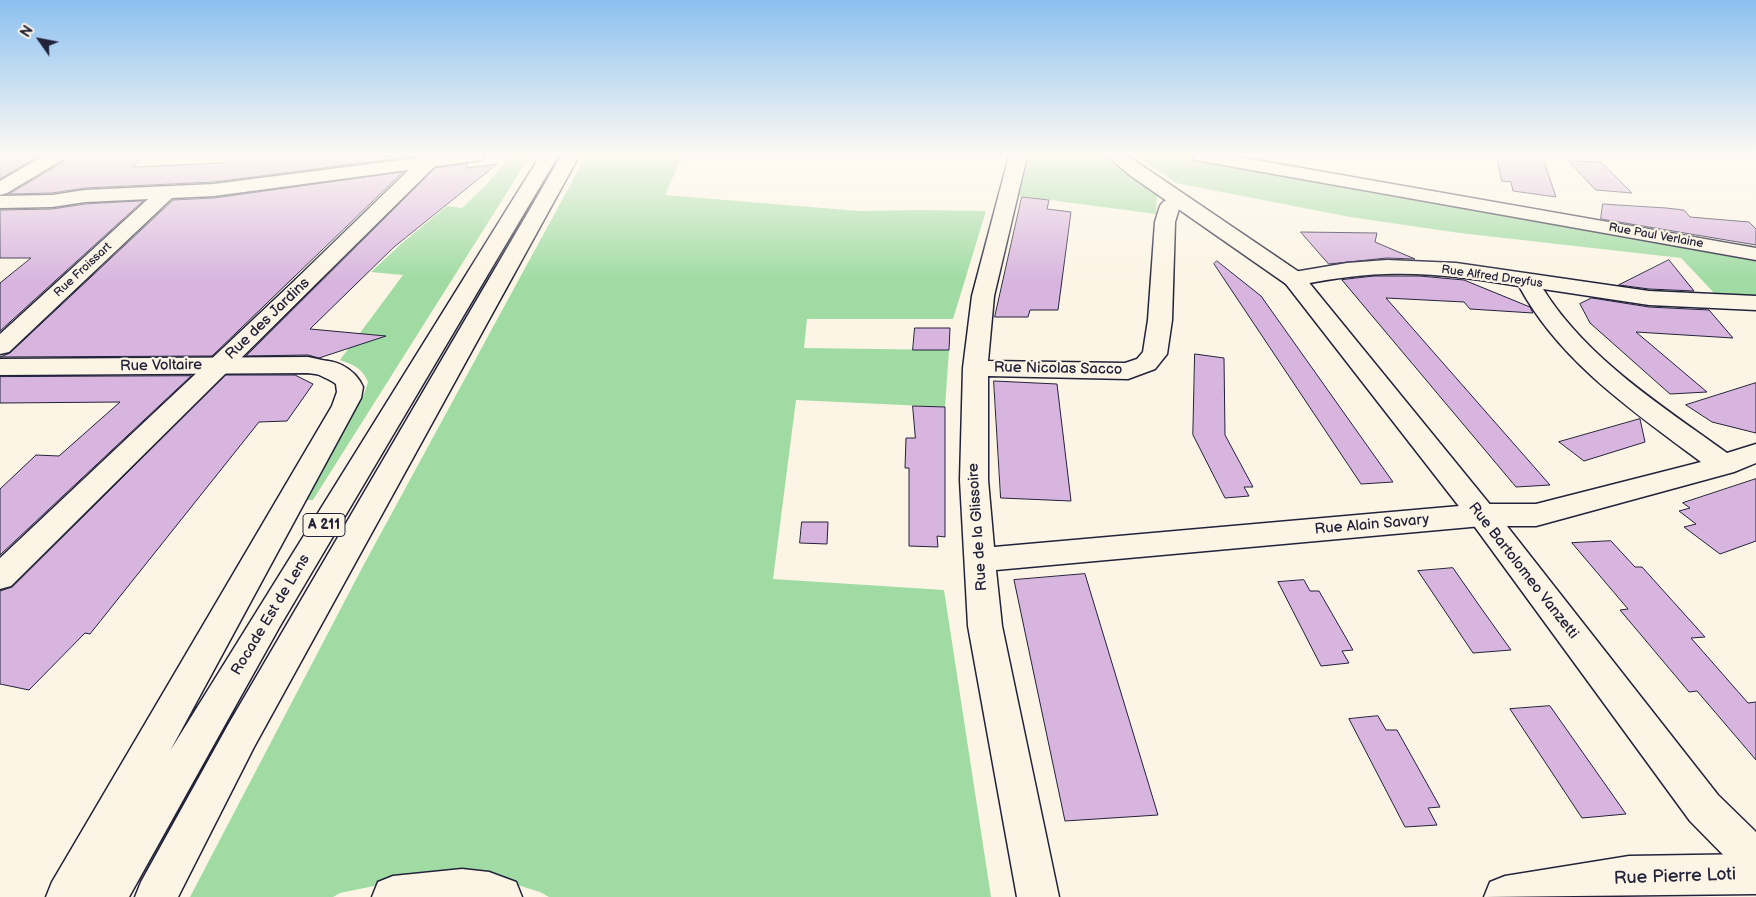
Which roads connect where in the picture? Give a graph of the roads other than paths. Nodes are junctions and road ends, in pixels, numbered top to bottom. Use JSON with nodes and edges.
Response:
{"nodes":[{"id":1,"x":73,"y":198,"type":"edge"},
{"id":2,"x":161,"y":198,"type":"edge"},
{"id":3,"x":389,"y":198,"type":"edge"},
{"id":4,"x":523,"y":198,"type":"edge"},
{"id":5,"x":546,"y":198,"type":"edge"},
{"id":6,"x":1008,"y":198,"type":"edge"},
{"id":7,"x":1176,"y":198,"type":"edge"},
{"id":8,"x":1438,"y":198,"type":"edge"},
{"id":9,"x":1180,"y":201,"type":"junction"},
{"id":10,"x":0,"y":202,"type":"edge"},
{"id":11,"x":1756,"y":254,"type":"edge"},
{"id":12,"x":1294,"y":279,"type":"junction"},
{"id":13,"x":1528,"y":282,"type":"junction"},
{"id":14,"x":1756,"y":303,"type":"edge"},
{"id":15,"x":0,"y":347,"type":"edge"},
{"id":16,"x":220,"y":365,"type":"junction"},
{"id":17,"x":0,"y":367,"type":"edge"},
{"id":18,"x":975,"y":368,"type":"junction"},
{"id":19,"x":1756,"y":453,"type":"edge"},
{"id":20,"x":1724,"y":465,"type":"junction"},
{"id":21,"x":1482,"y":515,"type":"junction"},
{"id":22,"x":980,"y":560,"type":"junction"},
{"id":23,"x":0,"y":577,"type":"edge"},
{"id":24,"x":1756,"y":860,"type":"edge"},
{"id":25,"x":1756,"y":874,"type":"edge"},
{"id":26,"x":66,"y":897,"type":"edge"},
{"id":27,"x":106,"y":897,"type":"edge"},
{"id":28,"x":156,"y":897,"type":"edge"},
{"id":29,"x":392,"y":897,"type":"edge"},
{"id":30,"x":501,"y":897,"type":"edge"},
{"id":31,"x":1038,"y":897,"type":"edge"},
{"id":32,"x":1505,"y":897,"type":"edge"}],
"edges":[{"from":1,"to":10,"type":"main road"},
{"from":2,"to":15,"type":"main road","name":"Rue Froissart"},
{"from":3,"to":16,"type":"main road","name":"Rue des Jardins"},
{"from":4,"to":27,"type":"main road","name":"Rocade Est de Lens","number":"A 211"},
{"from":5,"to":28,"type":"main road","name":"Rocade Est de Lens","number":"A 211"},
{"from":6,"to":18,"type":"main road","name":"Rue de la Glissoire"},
{"from":7,"to":9,"type":"main road"},
{"from":8,"to":11,"type":"main road","name":"Rue Paul Verlaine"},
{"from":9,"to":12,"type":"main road"},
{"from":9,"to":18,"type":"main road","name":"Rue Nicolas Sacco"},
{"from":12,"to":13,"type":"main road","name":"Rue Alfred Dreyfus"},
{"from":12,"to":21,"type":"main road","name":"Rue Bartolomeo Vanzetti"},
{"from":13,"to":14,"type":"main road","name":"Rue Alfred Dreyfus"},
{"from":13,"to":20,"type":"main road"},
{"from":16,"to":17,"type":"main road","name":"Rue Voltaire"},
{"from":16,"to":23,"type":"main road","name":"Rue des Jardins"},
{"from":16,"to":26,"type":"main road","name":"Rue Voltaire"},
{"from":18,"to":22,"type":"main road","name":"Rue de la Glissoire"},
{"from":19,"to":20,"type":"main road","name":"Rue Alain Savary"},
{"from":20,"to":21,"type":"main road","name":"Rue Alain Savary"},
{"from":21,"to":22,"type":"main road","name":"Rue Alain Savary"},
{"from":21,"to":24,"type":"main road","name":"Rue Bartolomeo Vanzetti"},
{"from":22,"to":31,"type":"main road","name":"Rue de la Glissoire"},
{"from":25,"to":32,"type":"main road","name":"Rue Pierre Loti"},
{"from":29,"to":30,"type":"main road"}]}
